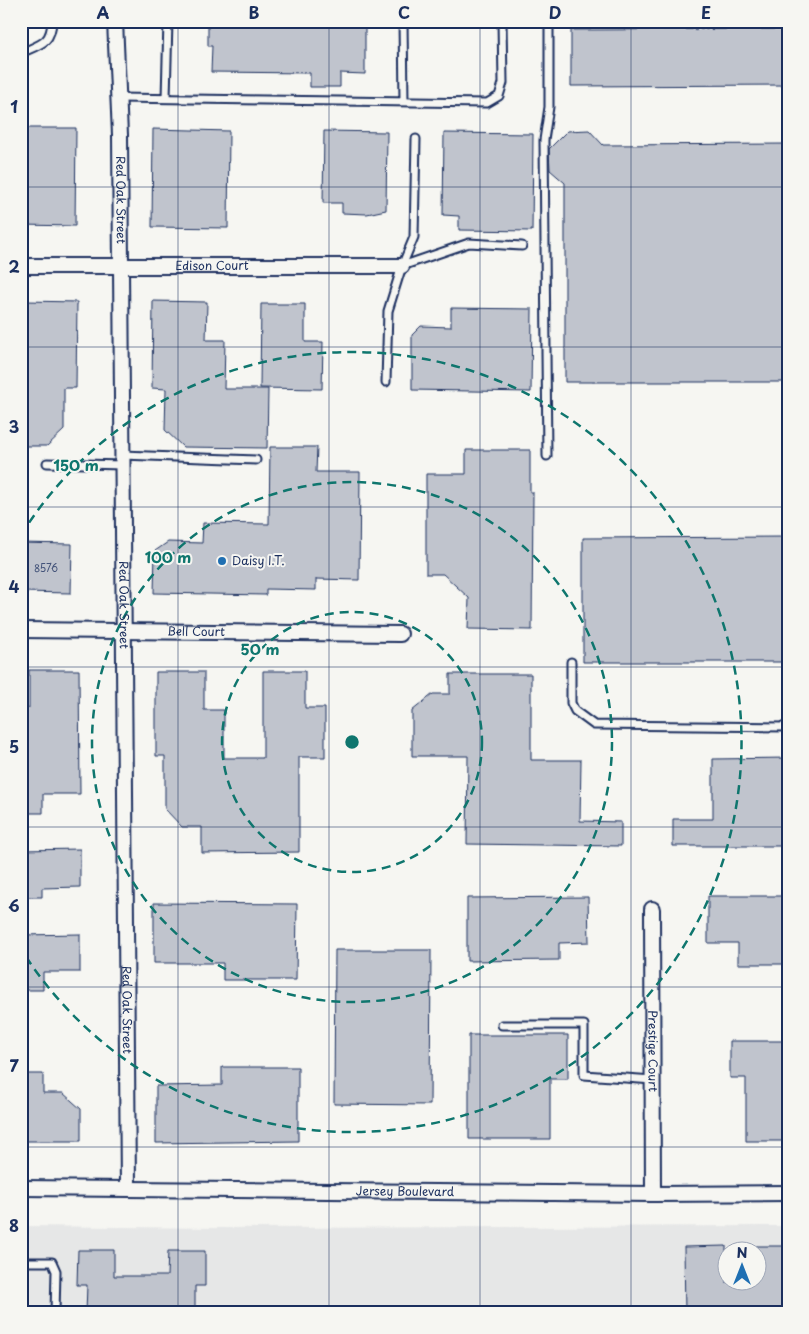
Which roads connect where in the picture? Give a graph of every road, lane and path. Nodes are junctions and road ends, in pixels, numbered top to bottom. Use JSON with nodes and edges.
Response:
{"nodes":[{"id":1,"x":52,"y":21,"type":"edge"},
{"id":2,"x":115,"y":21,"type":"edge"},
{"id":3,"x":168,"y":21,"type":"edge"},
{"id":4,"x":403,"y":21,"type":"edge"},
{"id":5,"x":502,"y":21,"type":"edge"},
{"id":6,"x":549,"y":21,"type":"edge"},
{"id":7,"x":21,"y":53,"type":"edge"},
{"id":8,"x":118,"y":98,"type":"junction"},
{"id":9,"x":166,"y":98,"type":"junction"},
{"id":10,"x":404,"y":102,"type":"junction"},
{"id":11,"x":416,"y":139,"type":"dead end"},
{"id":12,"x":522,"y":246,"type":"dead end"},
{"id":13,"x":21,"y":266,"type":"edge"},
{"id":14,"x":402,"y":266,"type":"junction"},
{"id":15,"x":120,"y":267,"type":"junction"},
{"id":16,"x":386,"y":382,"type":"dead end"},
{"id":17,"x":547,"y":456,"type":"dead end"},
{"id":18,"x":122,"y":460,"type":"junction"},
{"id":19,"x":256,"y":460,"type":"dead end"},
{"id":20,"x":47,"y":462,"type":"dead end"},
{"id":21,"x":21,"y":630,"type":"edge"},
{"id":22,"x":123,"y":631,"type":"junction"},
{"id":23,"x":400,"y":634,"type":"dead end"},
{"id":24,"x":571,"y":662,"type":"dead end"},
{"id":25,"x":788,"y":727,"type":"edge"},
{"id":26,"x":652,"y":909,"type":"dead end"},
{"id":27,"x":502,"y":1025,"type":"dead end"},
{"id":28,"x":653,"y":1080,"type":"junction"},
{"id":29,"x":21,"y":1188,"type":"edge"},
{"id":30,"x":128,"y":1188,"type":"junction"},
{"id":31,"x":788,"y":1193,"type":"edge"},
{"id":32,"x":653,"y":1194,"type":"junction"},
{"id":33,"x":21,"y":1262,"type":"edge"},
{"id":34,"x":55,"y":1313,"type":"edge"}],
"edges":[{"from":1,"to":7,"type":"lane"},
{"from":2,"to":8,"type":"street","name":"Red Oak Street"},
{"from":3,"to":9,"type":"lane"},
{"from":4,"to":10,"type":"lane"},
{"from":5,"to":10,"type":"lane"},
{"from":6,"to":17,"type":"lane"},
{"from":8,"to":9,"type":"lane"},
{"from":8,"to":15,"type":"street","name":"Red Oak Street"},
{"from":9,"to":10,"type":"lane"},
{"from":11,"to":14,"type":"lane"},
{"from":12,"to":14,"type":"lane"},
{"from":13,"to":15,"type":"street","name":"Edison Court"},
{"from":14,"to":15,"type":"street","name":"Edison Court"},
{"from":14,"to":16,"type":"lane"},
{"from":15,"to":18,"type":"street","name":"Red Oak Street"},
{"from":18,"to":19,"type":"lane"},
{"from":18,"to":20,"type":"lane"},
{"from":18,"to":22,"type":"street","name":"Red Oak Street"},
{"from":21,"to":22,"type":"street","name":"Bell Court"},
{"from":22,"to":23,"type":"street","name":"Bell Court"},
{"from":22,"to":30,"type":"street","name":"Red Oak Street"},
{"from":24,"to":25,"type":"lane"},
{"from":26,"to":28,"type":"street","name":"Prestige Court"},
{"from":27,"to":28,"type":"lane"},
{"from":28,"to":32,"type":"street","name":"Prestige Court"},
{"from":29,"to":30,"type":"street","name":"Jersey Boulevard"},
{"from":30,"to":32,"type":"street","name":"Jersey Boulevard"},
{"from":31,"to":32,"type":"street","name":"Jersey Boulevard"},
{"from":33,"to":34,"type":"lane"}]}
